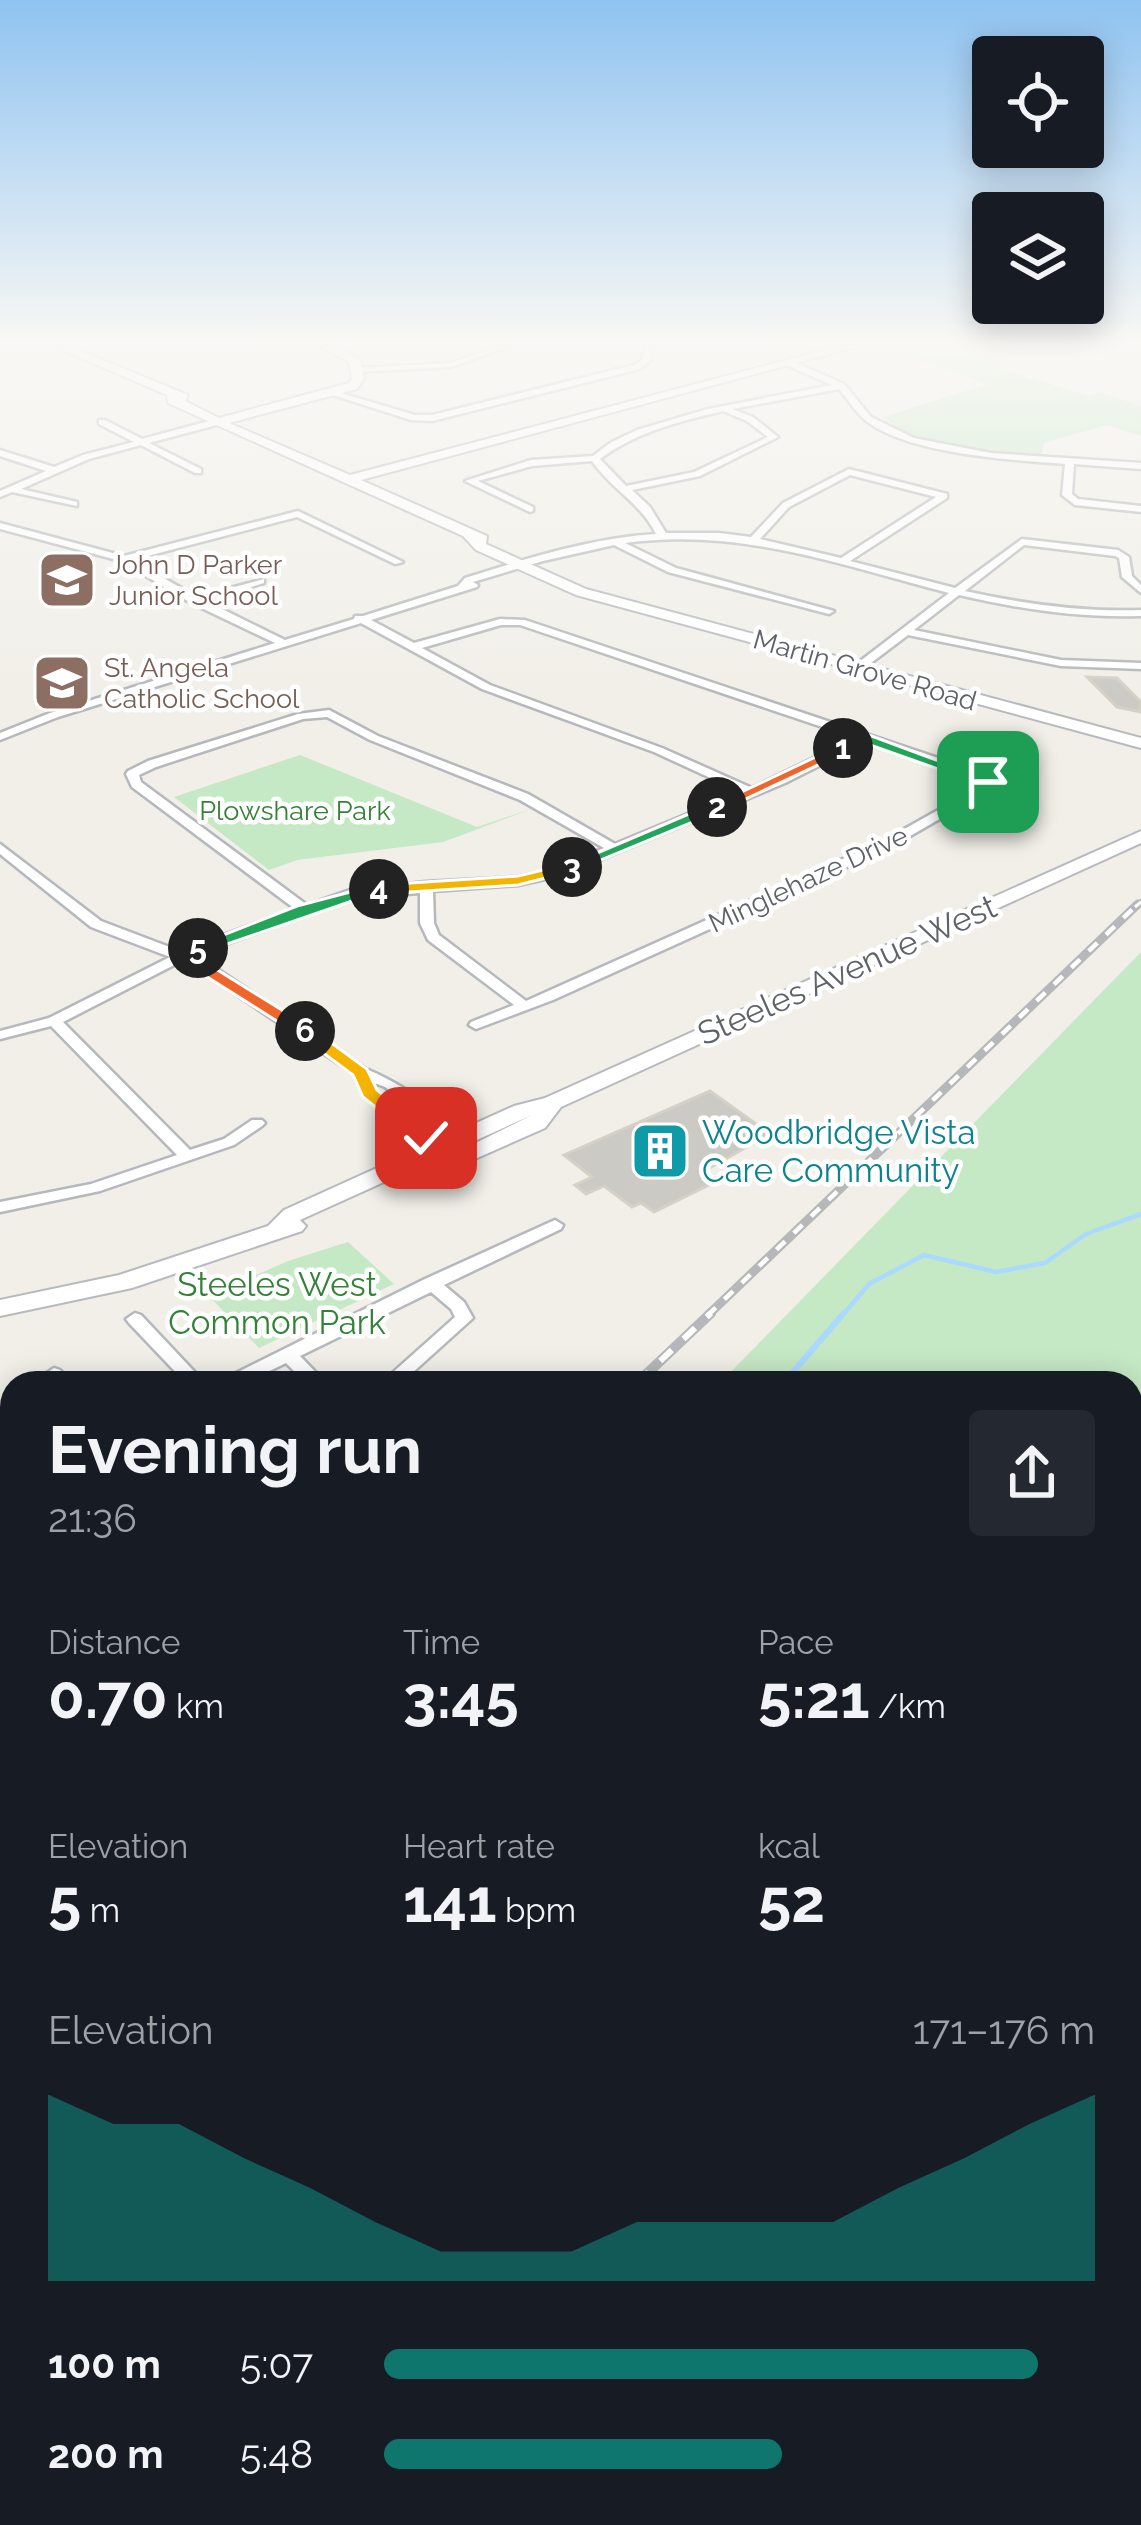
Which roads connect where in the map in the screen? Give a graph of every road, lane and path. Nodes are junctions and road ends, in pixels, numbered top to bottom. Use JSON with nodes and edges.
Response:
{"nodes":[{"id":1,"x":34,"y":464,"type":"edge"},
{"id":2,"x":71,"y":464,"type":"edge"},
{"id":3,"x":184,"y":464,"type":"edge"},
{"id":4,"x":316,"y":464,"type":"edge"},
{"id":5,"x":407,"y":464,"type":"edge"},
{"id":6,"x":533,"y":464,"type":"edge"},
{"id":7,"x":599,"y":464,"type":"edge"},
{"id":8,"x":718,"y":464,"type":"edge"},
{"id":9,"x":1070,"y":464,"type":"edge"},
{"id":10,"x":53,"y":470,"type":"junction"},
{"id":11,"x":198,"y":471,"type":"dead end"},
{"id":12,"x":349,"y":479,"type":"junction"},
{"id":13,"x":625,"y":489,"type":"junction"},
{"id":14,"x":5,"y":491,"type":"edge"},
{"id":15,"x":74,"y":504,"type":"dead end"},
{"id":16,"x":530,"y":509,"type":"dead end"},
{"id":17,"x":1141,"y":509,"type":"edge"},
{"id":18,"x":0,"y":526,"type":"edge"},
{"id":19,"x":662,"y":535,"type":"junction"},
{"id":20,"x":754,"y":540,"type":"junction"},
{"id":21,"x":614,"y":541,"type":"junction"},
{"id":22,"x":124,"y":559,"type":"junction"},
{"id":23,"x":843,"y":561,"type":"junction"},
{"id":24,"x":398,"y":562,"type":"dead end"},
{"id":25,"x":529,"y":564,"type":"junction"},
{"id":26,"x":260,"y":581,"type":"dead end"},
{"id":27,"x":963,"y":590,"type":"junction"},
{"id":28,"x":1141,"y":590,"type":"edge"},
{"id":29,"x":195,"y":601,"type":"junction"},
{"id":30,"x":829,"y":610,"type":"dead end"},
{"id":31,"x":1141,"y":613,"type":"edge"},
{"id":32,"x":358,"y":618,"type":"junction"},
{"id":33,"x":909,"y":632,"type":"junction"},
{"id":34,"x":280,"y":642,"type":"junction"},
{"id":35,"x":413,"y":647,"type":"junction"},
{"id":36,"x":1141,"y":666,"type":"edge"},
{"id":37,"x":859,"y":667,"type":"junction"},
{"id":38,"x":0,"y":737,"type":"edge"},
{"id":39,"x":864,"y":738,"type":"junction"},
{"id":40,"x":1138,"y":745,"type":"edge"},
{"id":41,"x":751,"y":792,"type":"junction"},
{"id":42,"x":1141,"y":836,"type":"edge"},
{"id":43,"x":0,"y":848,"type":"edge"},
{"id":44,"x":614,"y":849,"type":"junction"},
{"id":45,"x":426,"y":886,"type":"junction"},
{"id":46,"x":303,"y":909,"type":"junction"},
{"id":47,"x":183,"y":955,"type":"junction"},
{"id":48,"x":524,"y":1006,"type":"junction"},
{"id":49,"x":54,"y":1021,"type":"junction"},
{"id":50,"x":476,"y":1025,"type":"dead end"},
{"id":51,"x":0,"y":1035,"type":"edge"},
{"id":52,"x":257,"y":1123,"type":"dead end"},
{"id":53,"x":456,"y":1150,"type":"junction"},
{"id":54,"x":185,"y":1154,"type":"junction"},
{"id":55,"x":0,"y":1207,"type":"edge"},
{"id":56,"x":555,"y":1225,"type":"dead end"},
{"id":57,"x":431,"y":1283,"type":"junction"},
{"id":58,"x":0,"y":1309,"type":"edge"},
{"id":59,"x":135,"y":1319,"type":"dead end"},
{"id":60,"x":288,"y":1355,"type":"junction"},
{"id":61,"x":185,"y":1371,"type":"edge"},
{"id":62,"x":255,"y":1371,"type":"edge"},
{"id":63,"x":305,"y":1371,"type":"edge"},
{"id":64,"x":404,"y":1371,"type":"edge"}],
"edges":[{"from":1,"to":10,"type":"street"},
{"from":2,"to":10,"type":"street"},
{"from":3,"to":11,"type":"street"},
{"from":4,"to":12,"type":"main road","name":"Martin Grove Road"},
{"from":5,"to":12,"type":"main road"},
{"from":6,"to":16,"type":"street"},
{"from":7,"to":13,"type":"street"},
{"from":8,"to":13,"type":"street"},
{"from":9,"to":17,"type":"street"},
{"from":10,"to":14,"type":"street"},
{"from":12,"to":25,"type":"main road","name":"Martin Grove Road"},
{"from":13,"to":19,"type":"street"},
{"from":14,"to":15,"type":"street"},
{"from":18,"to":22,"type":"street"},
{"from":19,"to":20,"type":"street"},
{"from":19,"to":21,"type":"street"},
{"from":20,"to":23,"type":"street"},
{"from":20,"to":23,"type":"street"},
{"from":21,"to":25,"type":"street"},
{"from":21,"to":30,"type":"street"},
{"from":22,"to":24,"type":"street"},
{"from":22,"to":29,"type":"street"},
{"from":23,"to":27,"type":"street"},
{"from":25,"to":32,"type":"street"},
{"from":25,"to":37,"type":"main road","name":"Martin Grove Road"},
{"from":26,"to":29,"type":"street"},
{"from":27,"to":28,"type":"street"},
{"from":27,"to":31,"type":"street"},
{"from":27,"to":33,"type":"street"},
{"from":29,"to":34,"type":"street"},
{"from":32,"to":34,"type":"street"},
{"from":32,"to":35,"type":"street"},
{"from":33,"to":36,"type":"street"},
{"from":33,"to":37,"type":"street"},
{"from":34,"to":38,"type":"street"},
{"from":35,"to":39,"type":"street","name":"Minglehaze Drive"},
{"from":35,"to":41,"type":"street"},
{"from":37,"to":40,"type":"main road","name":"Martin Grove Road"},
{"from":39,"to":41,"type":"street"},
{"from":39,"to":48,"type":"street","name":"Minglehaze Drive"},
{"from":41,"to":44,"type":"street"},
{"from":42,"to":53,"type":"main road","name":"Steeles Avenue West"},
{"from":43,"to":47,"type":"street"},
{"from":44,"to":45,"type":"street"},
{"from":44,"to":46,"type":"street"},
{"from":45,"to":46,"type":"street"},
{"from":45,"to":48,"type":"street"},
{"from":46,"to":47,"type":"street"},
{"from":47,"to":49,"type":"street"},
{"from":47,"to":53,"type":"street"},
{"from":48,"to":50,"type":"street","name":"Minglehaze Drive"},
{"from":49,"to":51,"type":"street"},
{"from":49,"to":54,"type":"street"},
{"from":52,"to":54,"type":"street"},
{"from":53,"to":58,"type":"main road","name":"Steeles Avenue West"},
{"from":54,"to":55,"type":"street"},
{"from":56,"to":57,"type":"street"},
{"from":57,"to":60,"type":"street"},
{"from":57,"to":64,"type":"street"},
{"from":59,"to":61,"type":"street"},
{"from":60,"to":62,"type":"street"},
{"from":60,"to":63,"type":"street"}]}
